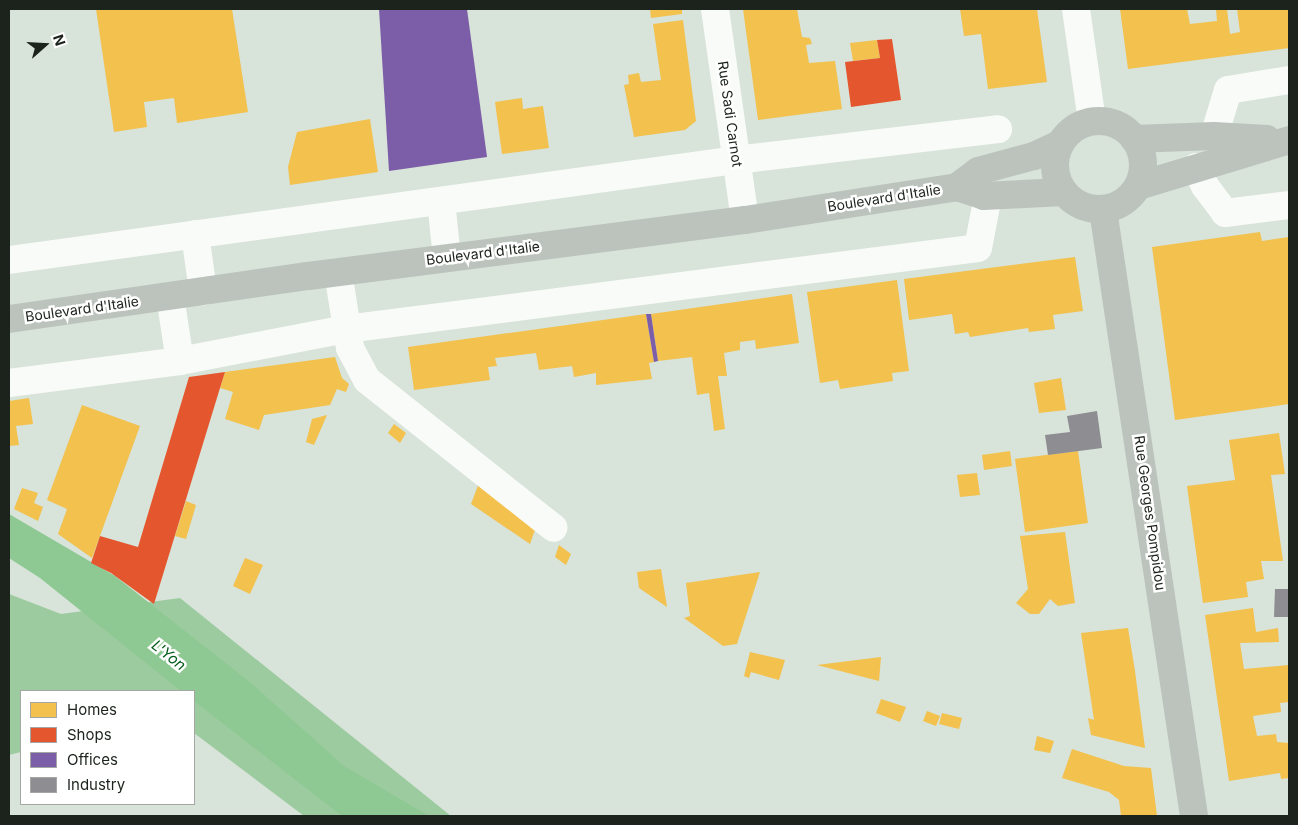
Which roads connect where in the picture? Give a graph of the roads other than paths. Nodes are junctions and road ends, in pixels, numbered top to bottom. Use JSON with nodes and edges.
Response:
{"nodes":[{"id":1,"x":715,"y":9,"type":"edge"},
{"id":2,"x":1076,"y":9,"type":"edge"},
{"id":3,"x":1289,"y":80,"type":"edge"},
{"id":4,"x":1092,"y":121,"type":"junction"},
{"id":5,"x":998,"y":129,"type":"dead end"},
{"id":6,"x":1214,"y":136,"type":"junction"},
{"id":7,"x":1134,"y":139,"type":"junction"},
{"id":8,"x":1287,"y":140,"type":"edge"},
{"id":9,"x":1060,"y":144,"type":"junction"},
{"id":10,"x":736,"y":160,"type":"junction"},
{"id":11,"x":1196,"y":167,"type":"junction"},
{"id":12,"x":1138,"y":186,"type":"junction"},
{"id":13,"x":957,"y":187,"type":"junction"},
{"id":14,"x":1064,"y":192,"type":"junction"},
{"id":15,"x":988,"y":196,"type":"junction"},
{"id":16,"x":441,"y":200,"type":"junction"},
{"id":17,"x":1289,"y":205,"type":"edge"},
{"id":18,"x":1103,"y":210,"type":"junction"},
{"id":19,"x":745,"y":220,"type":"junction"},
{"id":20,"x":195,"y":234,"type":"junction"},
{"id":21,"x":447,"y":258,"type":"junction"},
{"id":22,"x":9,"y":260,"type":"edge"},
{"id":23,"x":338,"y":272,"type":"junction"},
{"id":24,"x":203,"y":291,"type":"junction"},
{"id":25,"x":170,"y":296,"type":"junction"},
{"id":26,"x":9,"y":319,"type":"edge"},
{"id":27,"x":346,"y":329,"type":"junction"},
{"id":28,"x":180,"y":361,"type":"junction"},
{"id":29,"x":9,"y":383,"type":"edge"},
{"id":30,"x":554,"y":528,"type":"dead end"},
{"id":31,"x":1194,"y":816,"type":"edge"}],
"edges":[{"from":1,"to":10,"type":"street","name":"Rue Sadi Carnot"},
{"from":2,"to":4,"type":"street"},
{"from":3,"to":6,"type":"street"},
{"from":4,"to":7,"type":"main road"},
{"from":4,"to":9,"type":"main road"},
{"from":5,"to":10,"type":"street"},
{"from":6,"to":7,"type":"main road"},
{"from":6,"to":8,"type":"main road"},
{"from":7,"to":12,"type":"main road"},
{"from":8,"to":11,"type":"main road"},
{"from":9,"to":13,"type":"main road","name":"Boulevard d'Italie"},
{"from":9,"to":14,"type":"main road"},
{"from":10,"to":16,"type":"street"},
{"from":10,"to":19,"type":"street","name":"Rue Sadi Carnot"},
{"from":11,"to":12,"type":"main road"},
{"from":11,"to":17,"type":"street"},
{"from":12,"to":18,"type":"main road"},
{"from":13,"to":15,"type":"main road","name":"Boulevard d'Italie"},
{"from":13,"to":19,"type":"main road","name":"Boulevard d'Italie"},
{"from":14,"to":15,"type":"main road","name":"Boulevard d'Italie"},
{"from":14,"to":18,"type":"main road"},
{"from":15,"to":27,"type":"street"},
{"from":16,"to":20,"type":"street"},
{"from":16,"to":21,"type":"street"},
{"from":18,"to":31,"type":"main road","name":"Rue Georges Pompidou"},
{"from":19,"to":21,"type":"main road","name":"Boulevard d'Italie"},
{"from":20,"to":22,"type":"street"},
{"from":20,"to":24,"type":"street"},
{"from":21,"to":23,"type":"main road","name":"Boulevard d'Italie"},
{"from":23,"to":24,"type":"main road","name":"Boulevard d'Italie"},
{"from":23,"to":27,"type":"street"},
{"from":24,"to":25,"type":"main road","name":"Boulevard d'Italie"},
{"from":25,"to":26,"type":"main road","name":"Boulevard d'Italie"},
{"from":25,"to":28,"type":"street"},
{"from":27,"to":28,"type":"street"},
{"from":27,"to":30,"type":"street"},
{"from":28,"to":29,"type":"street"}]}
